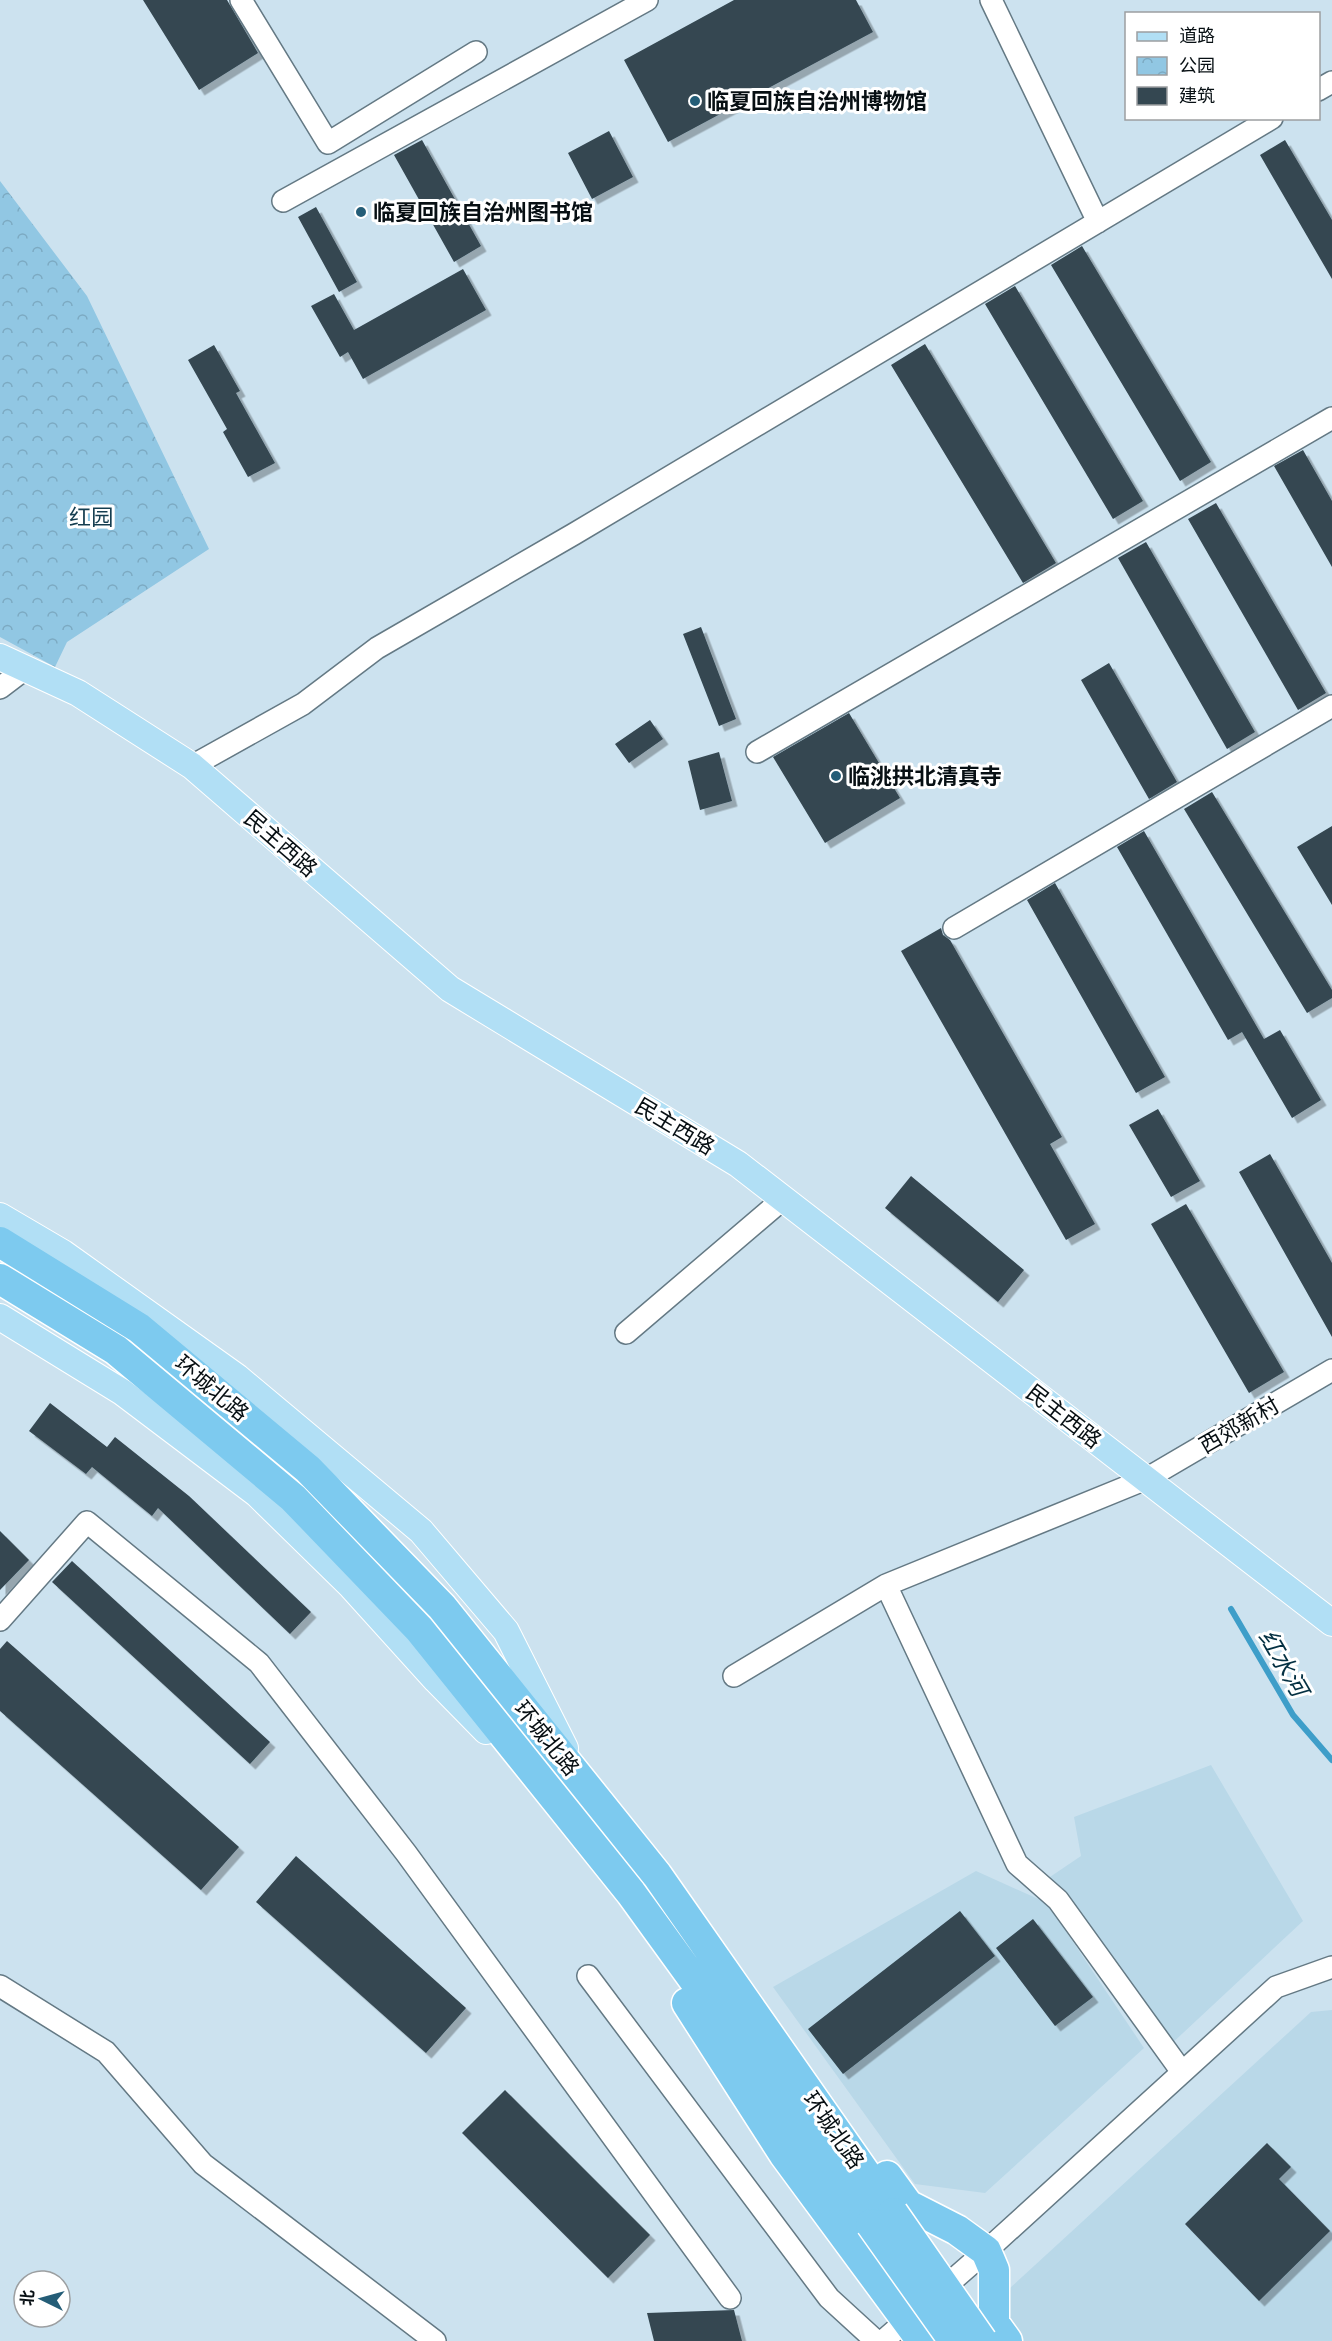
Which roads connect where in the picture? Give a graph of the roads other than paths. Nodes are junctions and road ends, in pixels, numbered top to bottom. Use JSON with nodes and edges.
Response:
{"nodes":[{"id":1,"x":241,"y":0,"type":"edge"},
{"id":2,"x":647,"y":0,"type":"edge"},
{"id":3,"x":991,"y":0,"type":"edge"},
{"id":4,"x":476,"y":52,"type":"dead end"},
{"id":5,"x":1269,"y":120,"type":"edge"},
{"id":6,"x":283,"y":201,"type":"dead end"},
{"id":7,"x":1098,"y":222,"type":"junction"},
{"id":8,"x":1332,"y":418,"type":"edge"},
{"id":9,"x":0,"y":657,"type":"edge"},
{"id":10,"x":25,"y":669,"type":"junction"},
{"id":11,"x":0,"y":688,"type":"edge"},
{"id":12,"x":1332,"y":706,"type":"edge"},
{"id":13,"x":757,"y":752,"type":"dead end"},
{"id":14,"x":192,"y":766,"type":"junction"},
{"id":15,"x":954,"y":928,"type":"dead end"},
{"id":16,"x":783,"y":1199,"type":"junction"},
{"id":17,"x":0,"y":1216,"type":"edge"},
{"id":18,"x":0,"y":1242,"type":"edge"},
{"id":19,"x":0,"y":1279,"type":"edge"},
{"id":20,"x":0,"y":1317,"type":"edge"},
{"id":21,"x":626,"y":1333,"type":"dead end"},
{"id":22,"x":1332,"y":1370,"type":"edge"},
{"id":23,"x":1146,"y":1479,"type":"junction"},
{"id":24,"x":886,"y":1585,"type":"junction"},
{"id":25,"x":0,"y":1620,"type":"edge"},
{"id":26,"x":1332,"y":1623,"type":"edge"},
{"id":27,"x":735,"y":1676,"type":"dead end"},
{"id":28,"x":582,"y":1783,"type":"junction"},
{"id":29,"x":560,"y":1805,"type":"junction"},
{"id":30,"x":610,"y":1817,"type":"junction"},
{"id":31,"x":631,"y":1893,"type":"junction"},
{"id":32,"x":1332,"y":1967,"type":"edge"},
{"id":33,"x":588,"y":1976,"type":"dead end"},
{"id":34,"x":0,"y":1986,"type":"edge"},
{"id":35,"x":1182,"y":2072,"type":"junction"},
{"id":36,"x":882,"y":2218,"type":"junction"},
{"id":37,"x":986,"y":2251,"type":"junction"},
{"id":38,"x":730,"y":2298,"type":"dead end"},
{"id":39,"x":914,"y":2330,"type":"edge"},
{"id":40,"x":435,"y":2341,"type":"edge"},
{"id":41,"x":876,"y":2341,"type":"edge"},
{"id":42,"x":883,"y":2341,"type":"edge"},
{"id":43,"x":954,"y":2341,"type":"edge"},
{"id":44,"x":982,"y":2341,"type":"edge"},
{"id":45,"x":1007,"y":2341,"type":"edge"}],
"edges":[{"from":1,"to":4,"type":"street"},
{"from":2,"to":6,"type":"street"},
{"from":3,"to":7,"type":"street"},
{"from":5,"to":7,"type":"street"},
{"from":7,"to":14,"type":"street"},
{"from":8,"to":13,"type":"street"},
{"from":9,"to":10,"type":"main road","name":"民主西路"},
{"from":10,"to":11,"type":"street"},
{"from":10,"to":14,"type":"main road","name":"民主西路"},
{"from":12,"to":15,"type":"street"},
{"from":14,"to":16,"type":"main road","name":"民主西路"},
{"from":16,"to":21,"type":"street"},
{"from":16,"to":23,"type":"main road","name":"民主西路"},
{"from":17,"to":28,"type":"main road"},
{"from":18,"to":28,"type":"highway","name":"环城北路"},
{"from":19,"to":29,"type":"highway","name":"环城北路"},
{"from":20,"to":29,"type":"main road"},
{"from":22,"to":23,"type":"street","name":"西郊新村"},
{"from":23,"to":24,"type":"street","name":"西郊新村"},
{"from":23,"to":26,"type":"main road","name":"民主西路"},
{"from":24,"to":27,"type":"street","name":"西郊新村"},
{"from":24,"to":35,"type":"street"},
{"from":25,"to":38,"type":"street"},
{"from":28,"to":30,"type":"highway","name":"环城北路"},
{"from":29,"to":31,"type":"highway","name":"环城北路"},
{"from":30,"to":36,"type":"highway","name":"环城北路"},
{"from":30,"to":37,"type":"highway"},
{"from":31,"to":36,"type":"highway","name":"环城北路"},
{"from":31,"to":39,"type":"highway"},
{"from":32,"to":35,"type":"street"},
{"from":33,"to":41,"type":"street"},
{"from":34,"to":40,"type":"street"},
{"from":35,"to":37,"type":"street"},
{"from":36,"to":43,"type":"highway","name":"环城北路","bridge":true},
{"from":36,"to":44,"type":"highway","name":"环城北路","bridge":true},
{"from":37,"to":39,"type":"street"},
{"from":37,"to":45,"type":"highway"},
{"from":39,"to":42,"type":"street"}]}
